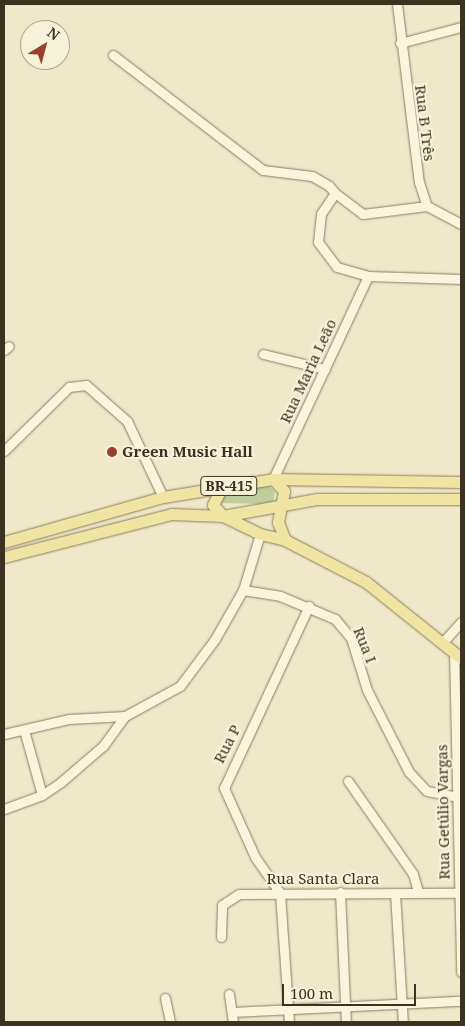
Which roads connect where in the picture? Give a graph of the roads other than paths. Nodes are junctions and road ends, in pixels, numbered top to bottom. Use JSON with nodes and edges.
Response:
{"nodes":[{"id":1,"x":397,"y":4,"type":"edge"},
{"id":2,"x":461,"y":27,"type":"edge"},
{"id":3,"x":400,"y":43,"type":"junction"},
{"id":4,"x":113,"y":55,"type":"dead end"},
{"id":5,"x":335,"y":193,"type":"junction"},
{"id":6,"x":427,"y":206,"type":"junction"},
{"id":7,"x":461,"y":224,"type":"edge"},
{"id":8,"x":368,"y":276,"type":"junction"},
{"id":9,"x":461,"y":279,"type":"edge"},
{"id":10,"x":263,"y":354,"type":"dead end"},
{"id":11,"x":325,"y":369,"type":"junction"},
{"id":12,"x":4,"y":452,"type":"edge"},
{"id":13,"x":273,"y":479,"type":"junction"},
{"id":14,"x":461,"y":482,"type":"edge"},
{"id":15,"x":222,"y":487,"type":"junction"},
{"id":16,"x":163,"y":497,"type":"junction"},
{"id":17,"x":461,"y":499,"type":"edge"},
{"id":18,"x":278,"y":509,"type":"junction"},
{"id":19,"x":223,"y":516,"type":"junction"},
{"id":20,"x":260,"y":534,"type":"junction"},
{"id":21,"x":285,"y":540,"type":"junction"},
{"id":22,"x":4,"y":542,"type":"edge"},
{"id":23,"x":4,"y":557,"type":"edge"},
{"id":24,"x":243,"y":590,"type":"junction"},
{"id":25,"x":309,"y":606,"type":"junction"},
{"id":26,"x":461,"y":622,"type":"edge"},
{"id":27,"x":443,"y":642,"type":"junction"},
{"id":28,"x":458,"y":655,"type":"edge"},
{"id":29,"x":125,"y":716,"type":"junction"},
{"id":30,"x":24,"y":730,"type":"junction"},
{"id":31,"x":4,"y":734,"type":"edge"},
{"id":32,"x":348,"y":781,"type":"dead end"},
{"id":33,"x":42,"y":795,"type":"junction"},
{"id":34,"x":457,"y":797,"type":"junction"},
{"id":35,"x":4,"y":809,"type":"edge"},
{"id":36,"x":459,"y":816,"type":"edge"},
{"id":37,"x":340,"y":892,"type":"junction"},
{"id":38,"x":418,"y":892,"type":"junction"},
{"id":39,"x":280,"y":893,"type":"junction"},
{"id":40,"x":394,"y":893,"type":"junction"},
{"id":41,"x":460,"y":893,"type":"edge"},
{"id":42,"x":221,"y":937,"type":"dead end"},
{"id":43,"x":461,"y":972,"type":"edge"},
{"id":44,"x":230,"y":994,"type":"dead end"},
{"id":45,"x":165,"y":998,"type":"dead end"},
{"id":46,"x":461,"y":1001,"type":"edge"},
{"id":47,"x":401,"y":1003,"type":"junction"},
{"id":48,"x":345,"y":1005,"type":"junction"},
{"id":49,"x":288,"y":1007,"type":"junction"},
{"id":50,"x":232,"y":1012,"type":"junction"},
{"id":51,"x":170,"y":1022,"type":"edge"},
{"id":52,"x":233,"y":1022,"type":"edge"},
{"id":53,"x":289,"y":1022,"type":"edge"},
{"id":54,"x":346,"y":1022,"type":"edge"},
{"id":55,"x":403,"y":1022,"type":"edge"}],
"edges":[{"from":1,"to":3,"type":"street","name":"Rua B Três"},
{"from":2,"to":3,"type":"street"},
{"from":3,"to":6,"type":"street","name":"Rua B Três"},
{"from":4,"to":5,"type":"street"},
{"from":5,"to":6,"type":"street"},
{"from":5,"to":8,"type":"street"},
{"from":6,"to":7,"type":"street"},
{"from":8,"to":9,"type":"street"},
{"from":8,"to":11,"type":"street","name":"Rua Maria Leão"},
{"from":10,"to":11,"type":"street"},
{"from":11,"to":13,"type":"street","name":"Rua Maria Leão"},
{"from":12,"to":16,"type":"street"},
{"from":13,"to":14,"type":"main road","number":"BR-415"},
{"from":13,"to":15,"type":"main road","number":"BR-415"},
{"from":13,"to":18,"type":"main road"},
{"from":15,"to":16,"type":"main road","number":"BR-415"},
{"from":15,"to":19,"type":"main road"},
{"from":16,"to":22,"type":"main road","number":"BR-415"},
{"from":17,"to":18,"type":"main road","number":"BR-415"},
{"from":18,"to":19,"type":"main road","number":"BR-415"},
{"from":18,"to":21,"type":"main road"},
{"from":19,"to":20,"type":"main road"},
{"from":19,"to":23,"type":"main road","number":"BR-415"},
{"from":20,"to":21,"type":"main road"},
{"from":20,"to":24,"type":"street"},
{"from":21,"to":27,"type":"main road"},
{"from":24,"to":25,"type":"street","name":"Rua I"},
{"from":24,"to":29,"type":"street"},
{"from":25,"to":34,"type":"street","name":"Rua I"},
{"from":25,"to":39,"type":"street","name":"Rua P"},
{"from":26,"to":27,"type":"street"},
{"from":27,"to":28,"type":"main road"},
{"from":28,"to":34,"type":"street","name":"Rua Getúlio Vargas"},
{"from":29,"to":30,"type":"street"},
{"from":29,"to":33,"type":"street"},
{"from":30,"to":31,"type":"street"},
{"from":30,"to":33,"type":"street"},
{"from":32,"to":38,"type":"street"},
{"from":33,"to":35,"type":"street"},
{"from":34,"to":36,"type":"street","name":"Rua Getúlio Vargas"},
{"from":36,"to":41,"type":"street","name":"Rua Getúlio Vargas"},
{"from":37,"to":39,"type":"street","name":"Rua Santa Clara"},
{"from":37,"to":40,"type":"street","name":"Rua Santa Clara"},
{"from":37,"to":48,"type":"street"},
{"from":38,"to":40,"type":"street","name":"Rua Santa Clara"},
{"from":38,"to":41,"type":"street","name":"Rua Santa Clara"},
{"from":39,"to":42,"type":"street","name":"Rua Santa Clara"},
{"from":39,"to":49,"type":"street"},
{"from":40,"to":47,"type":"street"},
{"from":41,"to":43,"type":"street","name":"Rua Getúlio Vargas"},
{"from":44,"to":50,"type":"street"},
{"from":45,"to":51,"type":"street"},
{"from":46,"to":47,"type":"street"},
{"from":47,"to":48,"type":"street"},
{"from":47,"to":55,"type":"street"},
{"from":48,"to":49,"type":"street"},
{"from":48,"to":54,"type":"street"},
{"from":49,"to":50,"type":"street"},
{"from":49,"to":53,"type":"street"},
{"from":50,"to":52,"type":"street"}]}
